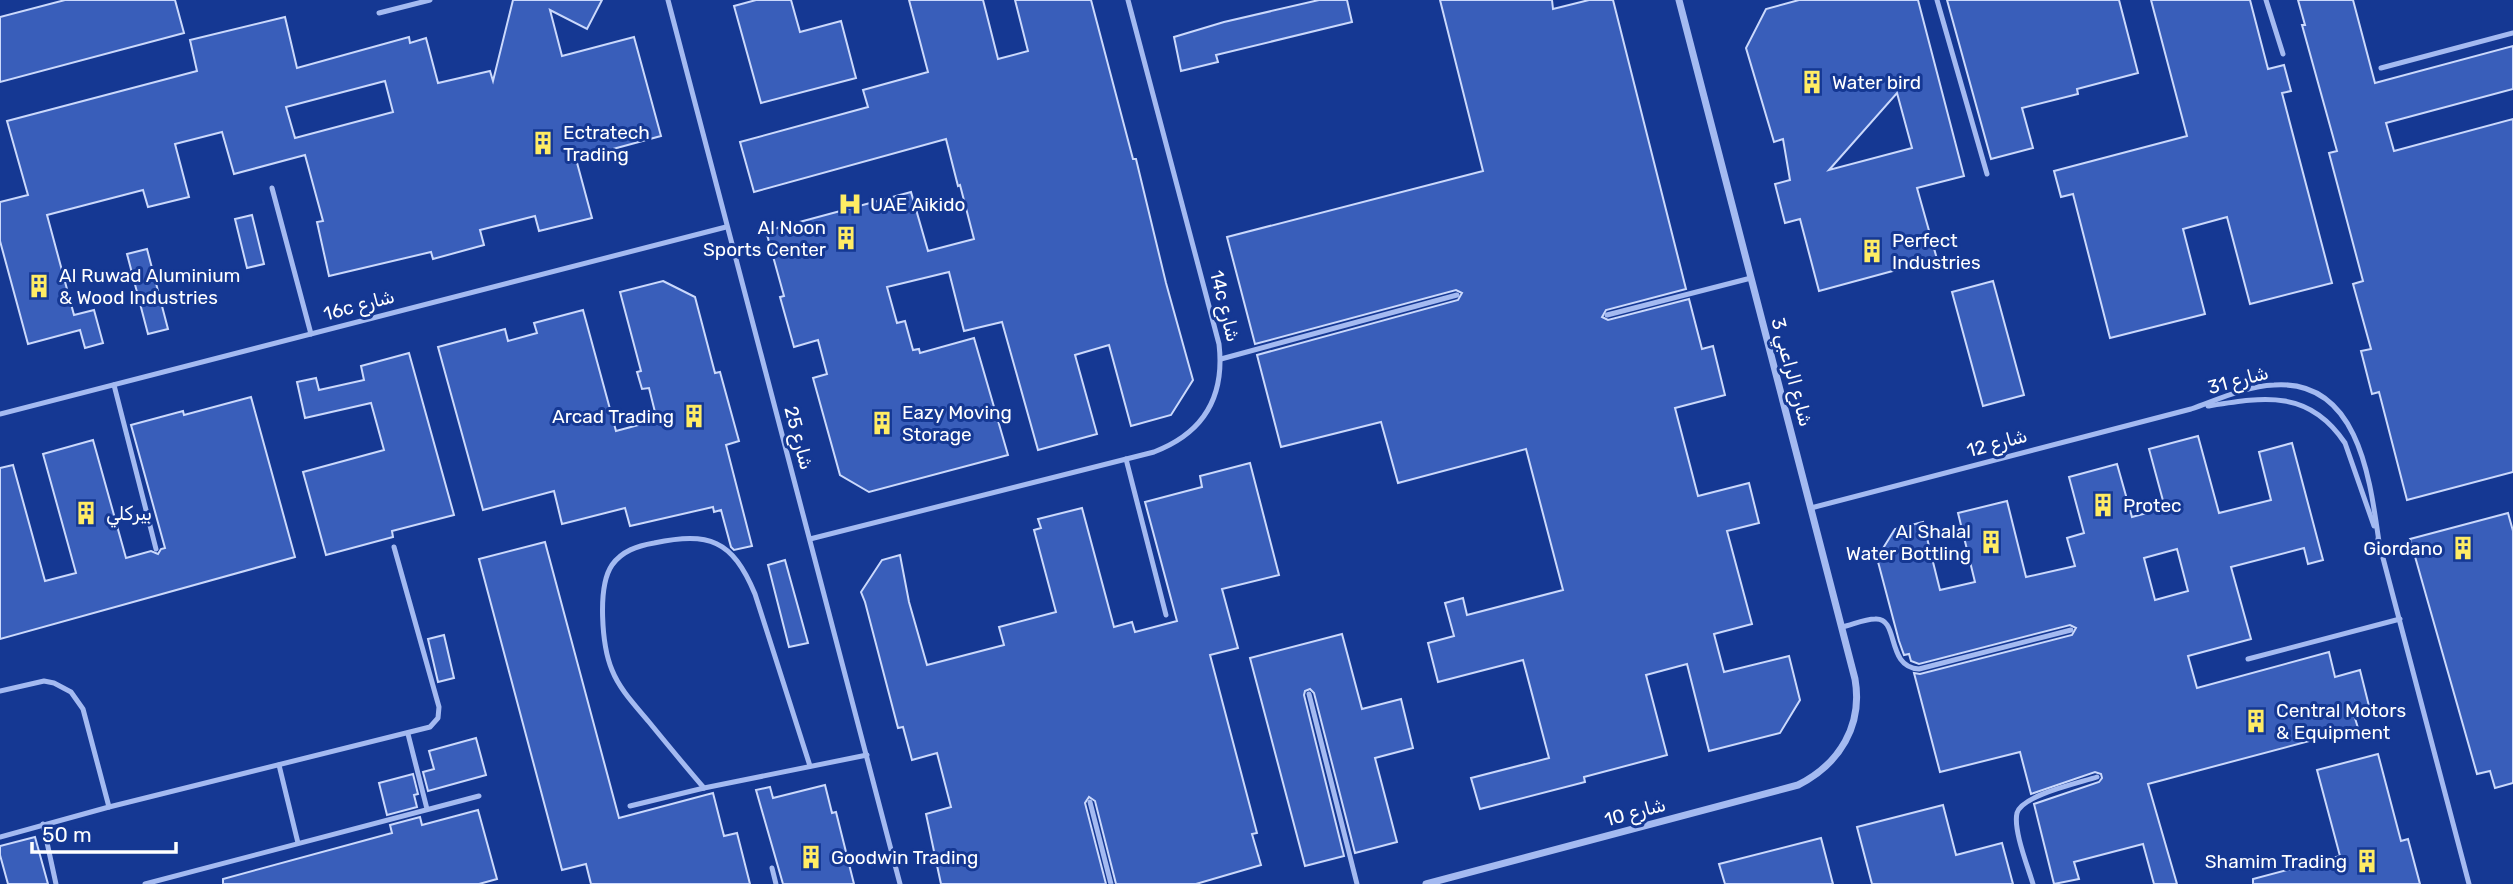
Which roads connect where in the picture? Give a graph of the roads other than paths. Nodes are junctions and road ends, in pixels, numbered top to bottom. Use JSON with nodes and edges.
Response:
{"nodes":[{"id":1,"x":430,"y":0,"type":"edge"},
{"id":2,"x":668,"y":0,"type":"edge"},
{"id":3,"x":1128,"y":0,"type":"edge"},
{"id":4,"x":1679,"y":0,"type":"edge"},
{"id":5,"x":1937,"y":0,"type":"edge"},
{"id":6,"x":2266,"y":0,"type":"edge"},
{"id":7,"x":379,"y":13,"type":"dead end"},
{"id":8,"x":2513,"y":33,"type":"edge"},
{"id":9,"x":2283,"y":54,"type":"dead end"},
{"id":10,"x":2381,"y":68,"type":"dead end"},
{"id":11,"x":1987,"y":174,"type":"dead end"},
{"id":12,"x":272,"y":188,"type":"dead end"},
{"id":13,"x":726,"y":227,"type":"junction"},
{"id":14,"x":1751,"y":278,"type":"junction"},
{"id":15,"x":1457,"y":295,"type":"dead end"},
{"id":16,"x":1607,"y":315,"type":"dead end"},
{"id":17,"x":311,"y":334,"type":"junction"},
{"id":18,"x":1221,"y":359,"type":"junction"},
{"id":19,"x":114,"y":385,"type":"junction"},
{"id":20,"x":2191,"y":409,"type":"junction"},
{"id":21,"x":0,"y":414,"type":"edge"},
{"id":22,"x":1126,"y":459,"type":"junction"},
{"id":23,"x":1811,"y":508,"type":"junction"},
{"id":24,"x":810,"y":539,"type":"junction"},
{"id":25,"x":2379,"y":542,"type":"junction"},
{"id":26,"x":394,"y":547,"type":"dead end"},
{"id":27,"x":156,"y":549,"type":"dead end"},
{"id":28,"x":1166,"y":615,"type":"dead end"},
{"id":29,"x":2400,"y":619,"type":"junction"},
{"id":30,"x":1842,"y":627,"type":"junction"},
{"id":31,"x":2071,"y":629,"type":"dead end"},
{"id":32,"x":2248,"y":659,"type":"dead end"},
{"id":33,"x":0,"y":691,"type":"edge"},
{"id":34,"x":1309,"y":694,"type":"dead end"},
{"id":35,"x":408,"y":734,"type":"junction"},
{"id":36,"x":1840,"y":750,"type":"joint"},
{"id":37,"x":867,"y":755,"type":"junction"},
{"id":38,"x":279,"y":765,"type":"junction"},
{"id":39,"x":810,"y":766,"type":"junction"},
{"id":40,"x":2097,"y":777,"type":"dead end"},
{"id":41,"x":704,"y":788,"type":"junction"},
{"id":42,"x":479,"y":796,"type":"dead end"},
{"id":43,"x":1090,"y":802,"type":"dead end"},
{"id":44,"x":630,"y":806,"type":"dead end"},
{"id":45,"x":109,"y":807,"type":"junction"},
{"id":46,"x":427,"y":809,"type":"junction"},
{"id":47,"x":43,"y":824,"type":"junction"},
{"id":48,"x":0,"y":837,"type":"edge"},
{"id":49,"x":298,"y":843,"type":"junction"},
{"id":50,"x":772,"y":868,"type":"dead end"},
{"id":51,"x":56,"y":884,"type":"edge"},
{"id":52,"x":145,"y":884,"type":"edge"},
{"id":53,"x":776,"y":884,"type":"edge"},
{"id":54,"x":900,"y":884,"type":"edge"},
{"id":55,"x":1111,"y":884,"type":"edge"},
{"id":56,"x":1357,"y":884,"type":"edge"},
{"id":57,"x":1426,"y":884,"type":"edge"},
{"id":58,"x":2033,"y":884,"type":"edge"},
{"id":59,"x":2469,"y":884,"type":"edge"}],
"edges":[{"from":1,"to":7,"type":"lane"},
{"from":2,"to":13,"type":"lane","name":"شارع 25"},
{"from":3,"to":18,"type":"lane","name":"14c شارع"},
{"from":4,"to":14,"type":"street","name":"شارع الراعبي 3"},
{"from":5,"to":11,"type":"lane"},
{"from":6,"to":9,"type":"lane"},
{"from":8,"to":10,"type":"lane"},
{"from":12,"to":17,"type":"lane"},
{"from":13,"to":17,"type":"lane","name":"16c شارع"},
{"from":13,"to":24,"type":"lane","name":"شارع 25"},
{"from":14,"to":16,"type":"lane"},
{"from":14,"to":23,"type":"street","name":"شارع الراعبي 3"},
{"from":15,"to":18,"type":"lane"},
{"from":17,"to":19,"type":"lane","name":"16c شارع"},
{"from":18,"to":22,"type":"lane","name":"14c شارع"},
{"from":19,"to":21,"type":"lane","name":"16c شارع"},
{"from":19,"to":27,"type":"lane"},
{"from":20,"to":23,"type":"lane","name":"شارع 12"},
{"from":20,"to":25,"type":"lane","name":"شارع 31"},
{"from":20,"to":25,"type":"lane","name":"شارع 31"},
{"from":22,"to":24,"type":"lane","name":"14c شارع"},
{"from":22,"to":28,"type":"lane"},
{"from":23,"to":30,"type":"street","name":"شارع الراعبي 3"},
{"from":24,"to":37,"type":"lane","name":"شارع 25"},
{"from":25,"to":29,"type":"lane","name":"شارع 31"},
{"from":26,"to":35,"type":"lane"},
{"from":29,"to":32,"type":"lane"},
{"from":29,"to":59,"type":"lane","name":"شارع 31"},
{"from":30,"to":31,"type":"lane"},
{"from":30,"to":36,"type":"street","name":"شارع الراعبي 3"},
{"from":33,"to":45,"type":"lane"},
{"from":34,"to":56,"type":"lane"},
{"from":35,"to":38,"type":"lane"},
{"from":35,"to":46,"type":"lane"},
{"from":36,"to":57,"type":"street","name":"شارع 10"},
{"from":37,"to":39,"type":"lane"},
{"from":37,"to":54,"type":"lane","name":"شارع 25"},
{"from":38,"to":45,"type":"lane"},
{"from":38,"to":49,"type":"lane"},
{"from":39,"to":41,"type":"lane"},
{"from":39,"to":41,"type":"lane"},
{"from":40,"to":58,"type":"lane"},
{"from":41,"to":44,"type":"lane"},
{"from":42,"to":46,"type":"lane"},
{"from":43,"to":55,"type":"lane"},
{"from":45,"to":47,"type":"lane"},
{"from":46,"to":49,"type":"lane"},
{"from":47,"to":48,"type":"lane"},
{"from":47,"to":51,"type":"lane"},
{"from":49,"to":52,"type":"lane"},
{"from":50,"to":53,"type":"lane"}]}
